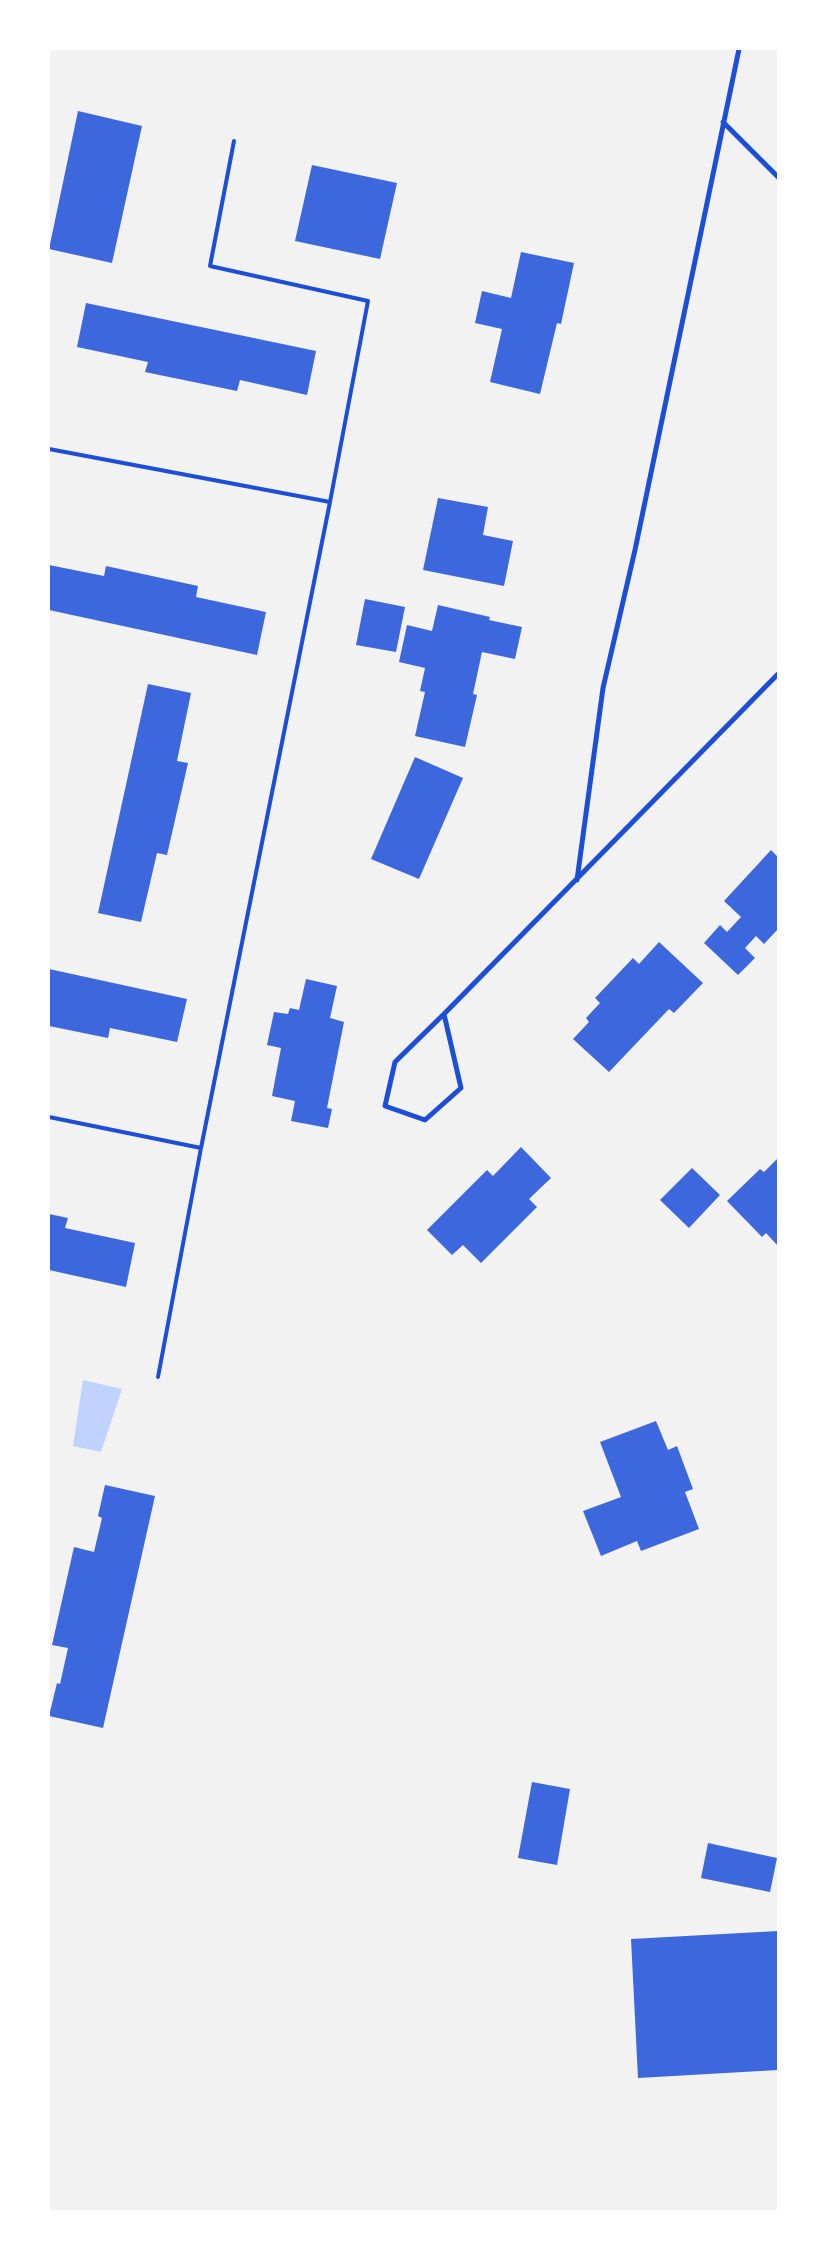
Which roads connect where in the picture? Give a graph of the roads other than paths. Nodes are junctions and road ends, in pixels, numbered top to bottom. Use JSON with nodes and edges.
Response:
{"nodes":[{"id":1,"x":739,"y":49,"type":"edge"},
{"id":2,"x":723,"y":122,"type":"junction"},
{"id":3,"x":234,"y":140,"type":"dead end"},
{"id":4,"x":778,"y":177,"type":"edge"},
{"id":5,"x":49,"y":448,"type":"edge"},
{"id":6,"x":330,"y":502,"type":"junction"},
{"id":7,"x":778,"y":674,"type":"edge"},
{"id":8,"x":576,"y":880,"type":"junction"},
{"id":9,"x":444,"y":1014,"type":"junction"},
{"id":10,"x":49,"y":1116,"type":"edge"},
{"id":11,"x":201,"y":1148,"type":"junction"},
{"id":12,"x":158,"y":1378,"type":"dead end"}],
"edges":[{"from":1,"to":2,"type":"street"},
{"from":2,"to":4,"type":"street"},
{"from":2,"to":8,"type":"street"},
{"from":3,"to":6,"type":"lane"},
{"from":5,"to":6,"type":"lane"},
{"from":6,"to":11,"type":"lane"},
{"from":7,"to":8,"type":"street"},
{"from":8,"to":9,"type":"street"},
{"from":9,"to":9,"type":"street"},
{"from":10,"to":11,"type":"lane"},
{"from":11,"to":12,"type":"lane"}]}
